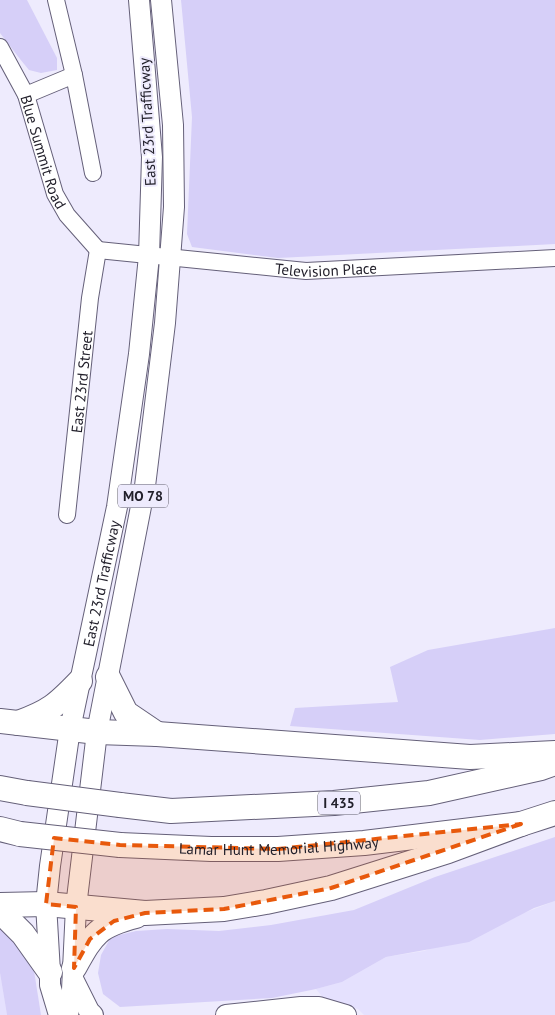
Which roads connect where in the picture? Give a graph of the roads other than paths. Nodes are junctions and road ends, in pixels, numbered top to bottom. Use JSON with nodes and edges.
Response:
{"nodes":[{"id":1,"x":56,"y":0,"type":"edge"},
{"id":2,"x":139,"y":0,"type":"edge"},
{"id":3,"x":161,"y":0,"type":"edge"},
{"id":4,"x":0,"y":47,"type":"edge"},
{"id":5,"x":74,"y":75,"type":"junction"},
{"id":6,"x":26,"y":95,"type":"junction"},
{"id":7,"x":93,"y":173,"type":"dead end"},
{"id":8,"x":98,"y":250,"type":"junction"},
{"id":9,"x":149,"y":256,"type":"junction"},
{"id":10,"x":171,"y":257,"type":"junction"},
{"id":11,"x":555,"y":258,"type":"edge"},
{"id":12,"x":68,"y":515,"type":"dead end"},
{"id":13,"x":108,"y":677,"type":"junction"},
{"id":14,"x":80,"y":681,"type":"junction"},
{"id":15,"x":9,"y":722,"type":"edge"},
{"id":16,"x":70,"y":729,"type":"junction"},
{"id":17,"x":97,"y":732,"type":"junction"},
{"id":18,"x":157,"y":734,"type":"junction"},
{"id":19,"x":555,"y":753,"type":"edge"},
{"id":20,"x":555,"y":763,"type":"edge"},
{"id":21,"x":0,"y":788,"type":"edge"},
{"id":22,"x":555,"y":813,"type":"edge"},
{"id":23,"x":521,"y":824,"type":"junction"},
{"id":24,"x":10,"y":832,"type":"edge"},
{"id":25,"x":46,"y":904,"type":"junction"},
{"id":26,"x":0,"y":905,"type":"edge"},
{"id":27,"x":76,"y":908,"type":"junction"},
{"id":28,"x":0,"y":911,"type":"edge"},
{"id":29,"x":145,"y":913,"type":"junction"},
{"id":30,"x":50,"y":972,"type":"junction"},
{"id":31,"x":73,"y":973,"type":"junction"},
{"id":32,"x":59,"y":1015,"type":"edge"},
{"id":33,"x":68,"y":1015,"type":"edge"},
{"id":34,"x":93,"y":1015,"type":"edge"},
{"id":35,"x":226,"y":1015,"type":"edge"},
{"id":36,"x":346,"y":1015,"type":"edge"}],
"edges":[{"from":1,"to":5,"type":"street"},
{"from":2,"to":9,"type":"main road","name":"East 23rd Trafficway","number":"MO 78"},
{"from":3,"to":10,"type":"main road","name":"East 23rd Trafficway","number":"MO 78"},
{"from":4,"to":6,"type":"street","name":"Blue Summit Road"},
{"from":5,"to":6,"type":"street"},
{"from":5,"to":7,"type":"street"},
{"from":6,"to":8,"type":"street","name":"Blue Summit Road"},
{"from":8,"to":9,"type":"street","name":"Television Place"},
{"from":8,"to":12,"type":"street","name":"East 23rd Street"},
{"from":9,"to":10,"type":"street","name":"Television Place"},
{"from":9,"to":14,"type":"main road","name":"East 23rd Trafficway","number":"MO 78"},
{"from":10,"to":11,"type":"street","name":"Television Place"},
{"from":10,"to":13,"type":"main road","name":"East 23rd Trafficway","number":"MO 78"},
{"from":13,"to":17,"type":"main road","name":"East 23rd Trafficway","number":"MO 78"},
{"from":13,"to":18,"type":"highway"},
{"from":14,"to":15,"type":"highway"},
{"from":14,"to":16,"type":"main road","name":"East 23rd Trafficway","number":"MO 78"},
{"from":15,"to":16,"type":"highway"},
{"from":16,"to":17,"type":"highway"},
{"from":16,"to":25,"type":"main road","name":"East 23rd Trafficway","number":"MO 78"},
{"from":17,"to":18,"type":"highway"},
{"from":17,"to":27,"type":"main road","name":"East 23rd Trafficway","number":"MO 78"},
{"from":18,"to":19,"type":"highway"},
{"from":20,"to":21,"type":"highway","number":"I 435","bridge":true},
{"from":22,"to":23,"type":"highway","name":"Lamar Hunt Memorial Highway"},
{"from":23,"to":24,"type":"highway","name":"Lamar Hunt Memorial Highway","bridge":true},
{"from":23,"to":29,"type":"highway"},
{"from":25,"to":26,"type":"highway"},
{"from":25,"to":27,"type":"highway"},
{"from":25,"to":30,"type":"main road","name":"East 23rd Trafficway","number":"MO 78"},
{"from":27,"to":29,"type":"highway"},
{"from":27,"to":31,"type":"main road","name":"East 23rd Trafficway","number":"MO 78"},
{"from":28,"to":30,"type":"highway"},
{"from":29,"to":31,"type":"highway"},
{"from":30,"to":32,"type":"main road","name":"East 23rd Trafficway","number":"MO 78"},
{"from":31,"to":33,"type":"main road","name":"East 23rd Trafficway","number":"MO 78"},
{"from":31,"to":34,"type":"main road"},
{"from":35,"to":36,"type":"main road"}]}
